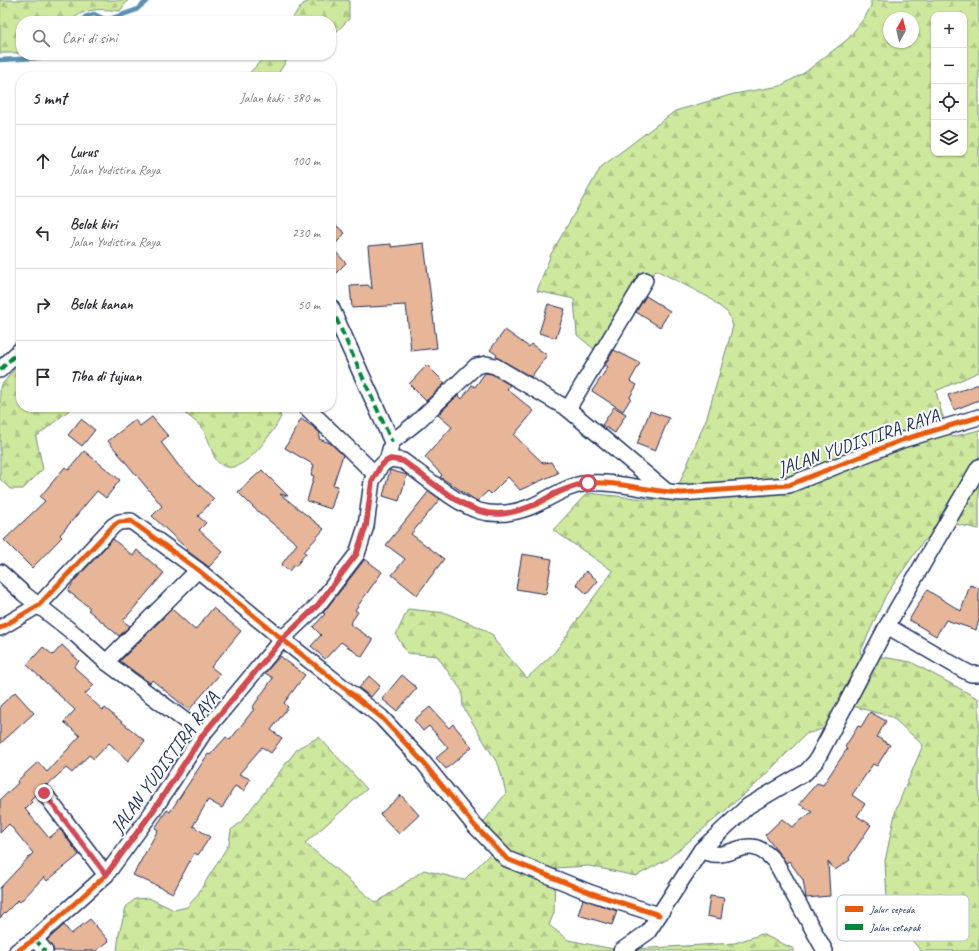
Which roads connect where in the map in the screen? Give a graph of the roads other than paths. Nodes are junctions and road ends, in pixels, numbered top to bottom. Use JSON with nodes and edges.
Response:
{"nodes":[{"id":1,"x":645,"y":280,"type":"dead end"},
{"id":2,"x":336,"y":318,"type":"edge"},
{"id":3,"x":16,"y":354,"type":"edge"},
{"id":4,"x":0,"y":370,"type":"edge"},
{"id":5,"x":568,"y":409,"type":"junction"},
{"id":6,"x":311,"y":412,"type":"edge"},
{"id":7,"x":979,"y":417,"type":"edge"},
{"id":8,"x":392,"y":442,"type":"junction"},
{"id":9,"x":387,"y":461,"type":"junction"},
{"id":10,"x":979,"y":467,"type":"edge"},
{"id":11,"x":376,"y":475,"type":"junction"},
{"id":12,"x":668,"y":492,"type":"junction"},
{"id":13,"x":198,"y":570,"type":"junction"},
{"id":14,"x":0,"y":572,"type":"edge"},
{"id":15,"x":39,"y":605,"type":"junction"},
{"id":16,"x":887,"y":626,"type":"junction"},
{"id":17,"x":0,"y":628,"type":"edge"},
{"id":18,"x":282,"y":640,"type":"junction"},
{"id":19,"x":106,"y":662,"type":"junction"},
{"id":20,"x":979,"y":674,"type":"edge"},
{"id":21,"x":204,"y":734,"type":"junction"},
{"id":22,"x":44,"y":793,"type":"dead end"},
{"id":23,"x":701,"y":850,"type":"junction"},
{"id":24,"x":106,"y":875,"type":"junction"},
{"id":25,"x":659,"y":915,"type":"junction"},
{"id":26,"x":34,"y":939,"type":"junction"},
{"id":27,"x":17,"y":951,"type":"edge"},
{"id":28,"x":45,"y":951,"type":"edge"},
{"id":29,"x":621,"y":951,"type":"edge"},
{"id":30,"x":825,"y":951,"type":"edge"}],
"edges":[{"from":1,"to":5,"type":"street"},
{"from":2,"to":8,"type":"street"},
{"from":3,"to":4,"type":"street"},
{"from":5,"to":8,"type":"street"},
{"from":5,"to":12,"type":"street"},
{"from":6,"to":11,"type":"street"},
{"from":7,"to":12,"type":"street","name":"JALAN YUDISTIRA RAYA"},
{"from":8,"to":9,"type":"street"},
{"from":9,"to":11,"type":"street","name":"JALAN YUDISTIRA RAYA"},
{"from":9,"to":12,"type":"street","name":"JALAN YUDISTIRA RAYA"},
{"from":10,"to":16,"type":"street"},
{"from":11,"to":18,"type":"street","name":"JALAN YUDISTIRA RAYA"},
{"from":13,"to":15,"type":"street"},
{"from":13,"to":18,"type":"street"},
{"from":13,"to":19,"type":"street"},
{"from":14,"to":15,"type":"street"},
{"from":15,"to":17,"type":"street"},
{"from":15,"to":19,"type":"street"},
{"from":16,"to":20,"type":"street"},
{"from":16,"to":23,"type":"street"},
{"from":18,"to":21,"type":"street","name":"JALAN YUDISTIRA RAYA"},
{"from":18,"to":25,"type":"street"},
{"from":19,"to":21,"type":"street"},
{"from":21,"to":24,"type":"street","name":"JALAN YUDISTIRA RAYA"},
{"from":22,"to":24,"type":"street"},
{"from":23,"to":25,"type":"street"},
{"from":23,"to":30,"type":"street"},
{"from":24,"to":26,"type":"street","name":"JALAN YUDISTIRA RAYA"},
{"from":25,"to":29,"type":"street"},
{"from":26,"to":27,"type":"street","name":"JALAN YUDISTIRA RAYA"},
{"from":26,"to":28,"type":"street"}]}
